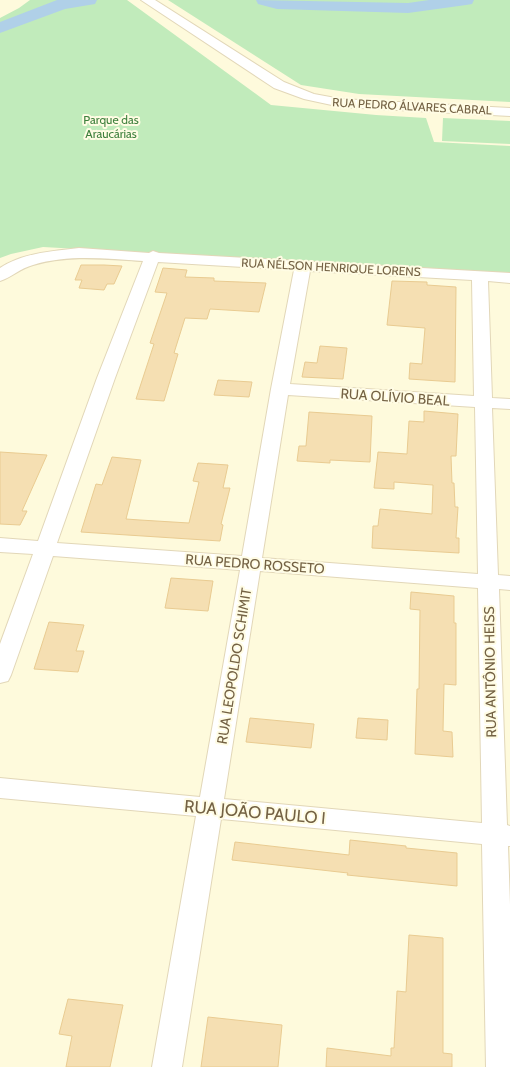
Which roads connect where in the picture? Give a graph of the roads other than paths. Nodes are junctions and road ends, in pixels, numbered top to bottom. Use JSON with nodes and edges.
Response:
{"nodes":[{"id":1,"x":148,"y":1,"type":"edge"},
{"id":2,"x":510,"y":112,"type":"edge"},
{"id":3,"x":153,"y":256,"type":"junction"},
{"id":4,"x":302,"y":265,"type":"junction"},
{"id":5,"x":0,"y":276,"type":"edge"},
{"id":6,"x":480,"y":276,"type":"junction"},
{"id":7,"x":510,"y":278,"type":"edge"},
{"id":8,"x":280,"y":389,"type":"junction"},
{"id":9,"x":483,"y":403,"type":"junction"},
{"id":10,"x":510,"y":404,"type":"edge"},
{"id":11,"x":0,"y":545,"type":"edge"},
{"id":12,"x":45,"y":548,"type":"junction"},
{"id":13,"x":251,"y":563,"type":"junction"},
{"id":14,"x":488,"y":581,"type":"junction"},
{"id":15,"x":510,"y":582,"type":"edge"},
{"id":16,"x":0,"y":675,"type":"edge"},
{"id":17,"x":0,"y":788,"type":"edge"},
{"id":18,"x":210,"y":808,"type":"junction"},
{"id":19,"x":502,"y":835,"type":"edge"},
{"id":20,"x":167,"y":1067,"type":"edge"},
{"id":21,"x":501,"y":1067,"type":"edge"}],
"edges":[{"from":1,"to":2,"type":"street","name":"RUA PEDRO ÁLVARES CABRAL"},
{"from":3,"to":4,"type":"street","name":"RUA NÉLSON HENRIQUE LORENS"},
{"from":3,"to":5,"type":"street","name":"RUA NÉLSON HENRIQUE LORENS"},
{"from":3,"to":12,"type":"street"},
{"from":4,"to":6,"type":"street","name":"RUA NÉLSON HENRIQUE LORENS"},
{"from":4,"to":8,"type":"street","name":"RUA LEOPOLDO SCHIMIT"},
{"from":6,"to":7,"type":"street","name":"RUA NÉLSON HENRIQUE LORENS"},
{"from":6,"to":9,"type":"street","name":"RUA ANTÔNIO HEISS"},
{"from":8,"to":9,"type":"street","name":"RUA OLÍVIO BEAL"},
{"from":8,"to":13,"type":"street","name":"RUA LEOPOLDO SCHIMIT"},
{"from":9,"to":10,"type":"street","name":"RUA OLÍVIO BEAL"},
{"from":9,"to":14,"type":"street","name":"RUA ANTÔNIO HEISS"},
{"from":11,"to":12,"type":"street","name":"RUA PEDRO ROSSETO"},
{"from":12,"to":13,"type":"street","name":"RUA PEDRO ROSSETO"},
{"from":12,"to":16,"type":"street"},
{"from":13,"to":14,"type":"street","name":"RUA PEDRO ROSSETO"},
{"from":13,"to":18,"type":"street","name":"RUA LEOPOLDO SCHIMIT"},
{"from":14,"to":15,"type":"street","name":"RUA PEDRO ROSSETO"},
{"from":14,"to":19,"type":"street","name":"RUA ANTÔNIO HEISS"},
{"from":17,"to":18,"type":"street","name":"RUA JOÃO PAULO I"},
{"from":18,"to":19,"type":"street","name":"RUA JOÃO PAULO I"},
{"from":18,"to":20,"type":"street","name":"RUA LEOPOLDO SCHIMIT"},
{"from":19,"to":21,"type":"street","name":"RUA ANTÔNIO HEISS"}]}
